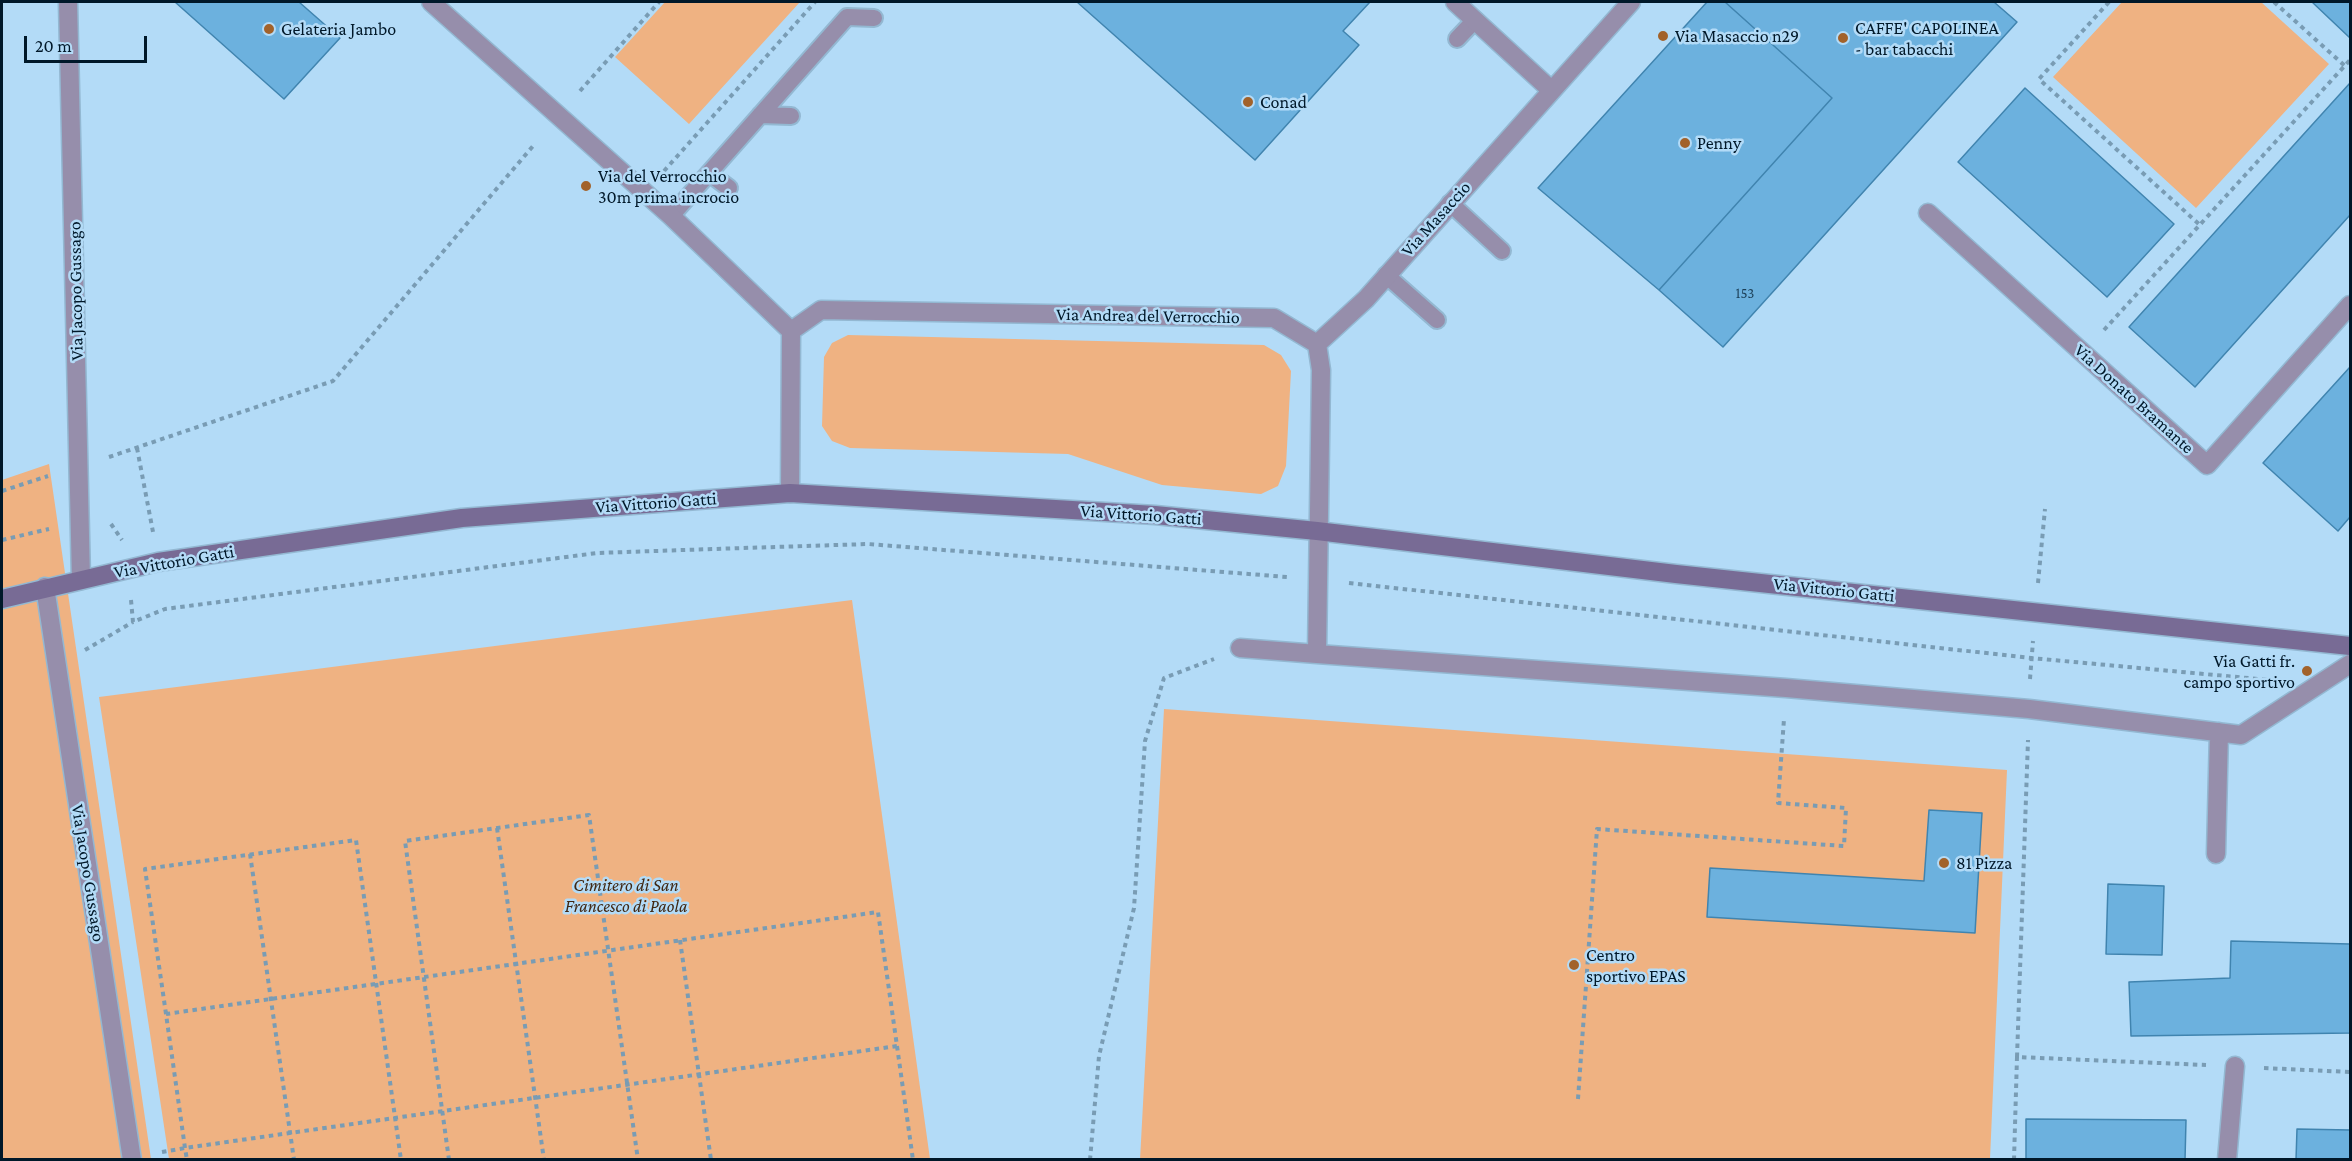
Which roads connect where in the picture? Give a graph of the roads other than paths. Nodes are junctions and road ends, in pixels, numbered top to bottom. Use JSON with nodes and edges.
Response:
{"nodes":[{"id":1,"x":68,"y":2,"type":"edge"},
{"id":2,"x":431,"y":2,"type":"edge"},
{"id":3,"x":1455,"y":2,"type":"edge"},
{"id":4,"x":1631,"y":2,"type":"edge"},
{"id":5,"x":874,"y":18,"type":"dead end"},
{"id":6,"x":1475,"y":20,"type":"junction"},
{"id":7,"x":1457,"y":39,"type":"dead end"},
{"id":8,"x":1551,"y":90,"type":"junction"},
{"id":9,"x":760,"y":115,"type":"junction"},
{"id":10,"x":791,"y":116,"type":"dead end"},
{"id":11,"x":709,"y":173,"type":"junction"},
{"id":12,"x":729,"y":188,"type":"dead end"},
{"id":13,"x":1450,"y":203,"type":"junction"},
{"id":14,"x":1928,"y":213,"type":"dead end"},
{"id":15,"x":671,"y":216,"type":"junction"},
{"id":16,"x":1502,"y":250,"type":"dead end"},
{"id":17,"x":1386,"y":275,"type":"junction"},
{"id":18,"x":2350,"y":305,"type":"edge"},
{"id":19,"x":1437,"y":320,"type":"dead end"},
{"id":20,"x":791,"y":331,"type":"junction"},
{"id":21,"x":1317,"y":344,"type":"junction"},
{"id":22,"x":790,"y":493,"type":"junction"},
{"id":23,"x":1317,"y":531,"type":"junction"},
{"id":24,"x":81,"y":580,"type":"junction"},
{"id":25,"x":45,"y":587,"type":"junction"},
{"id":26,"x":2,"y":599,"type":"edge"},
{"id":27,"x":2350,"y":646,"type":"edge"},
{"id":28,"x":1240,"y":648,"type":"road end"},
{"id":29,"x":1317,"y":654,"type":"junction"},
{"id":30,"x":2350,"y":664,"type":"edge"},
{"id":31,"x":2220,"y":732,"type":"junction"},
{"id":32,"x":2216,"y":854,"type":"dead end"},
{"id":33,"x":2235,"y":1066,"type":"road end"},
{"id":34,"x":132,"y":1160,"type":"edge"},
{"id":35,"x":2228,"y":1160,"type":"edge"}],
"edges":[{"from":1,"to":24,"type":"street","name":"Via Jacopo Gussago"},
{"from":2,"to":15,"type":"street"},
{"from":3,"to":6,"type":"street"},
{"from":4,"to":8,"type":"street","name":"Via Masaccio"},
{"from":5,"to":9,"type":"lane"},
{"from":6,"to":7,"type":"lane"},
{"from":6,"to":8,"type":"street"},
{"from":8,"to":13,"type":"street","name":"Via Masaccio"},
{"from":9,"to":10,"type":"lane"},
{"from":9,"to":11,"type":"lane"},
{"from":11,"to":12,"type":"lane"},
{"from":11,"to":15,"type":"lane"},
{"from":13,"to":16,"type":"lane"},
{"from":13,"to":17,"type":"street","name":"Via Masaccio"},
{"from":14,"to":18,"type":"street","name":"Via Donato Bramante"},
{"from":15,"to":20,"type":"street"},
{"from":17,"to":19,"type":"lane"},
{"from":17,"to":21,"type":"street","name":"Via Masaccio"},
{"from":20,"to":21,"type":"street","name":"Via Andrea del Verrocchio"},
{"from":20,"to":22,"type":"street"},
{"from":21,"to":23,"type":"street"},
{"from":22,"to":23,"type":"street","name":"Via Vittorio Gatti"},
{"from":22,"to":24,"type":"street","name":"Via Vittorio Gatti"},
{"from":23,"to":27,"type":"street","name":"Via Vittorio Gatti"},
{"from":23,"to":29,"type":"street"},
{"from":24,"to":25,"type":"street","name":"Via Vittorio Gatti"},
{"from":25,"to":26,"type":"street","name":"Via Vittorio Gatti"},
{"from":25,"to":34,"type":"street","name":"Via Jacopo Gussago"},
{"from":28,"to":29,"type":"street"},
{"from":29,"to":31,"type":"street"},
{"from":30,"to":31,"type":"street"},
{"from":31,"to":32,"type":"street"},
{"from":33,"to":35,"type":"street"}]}
